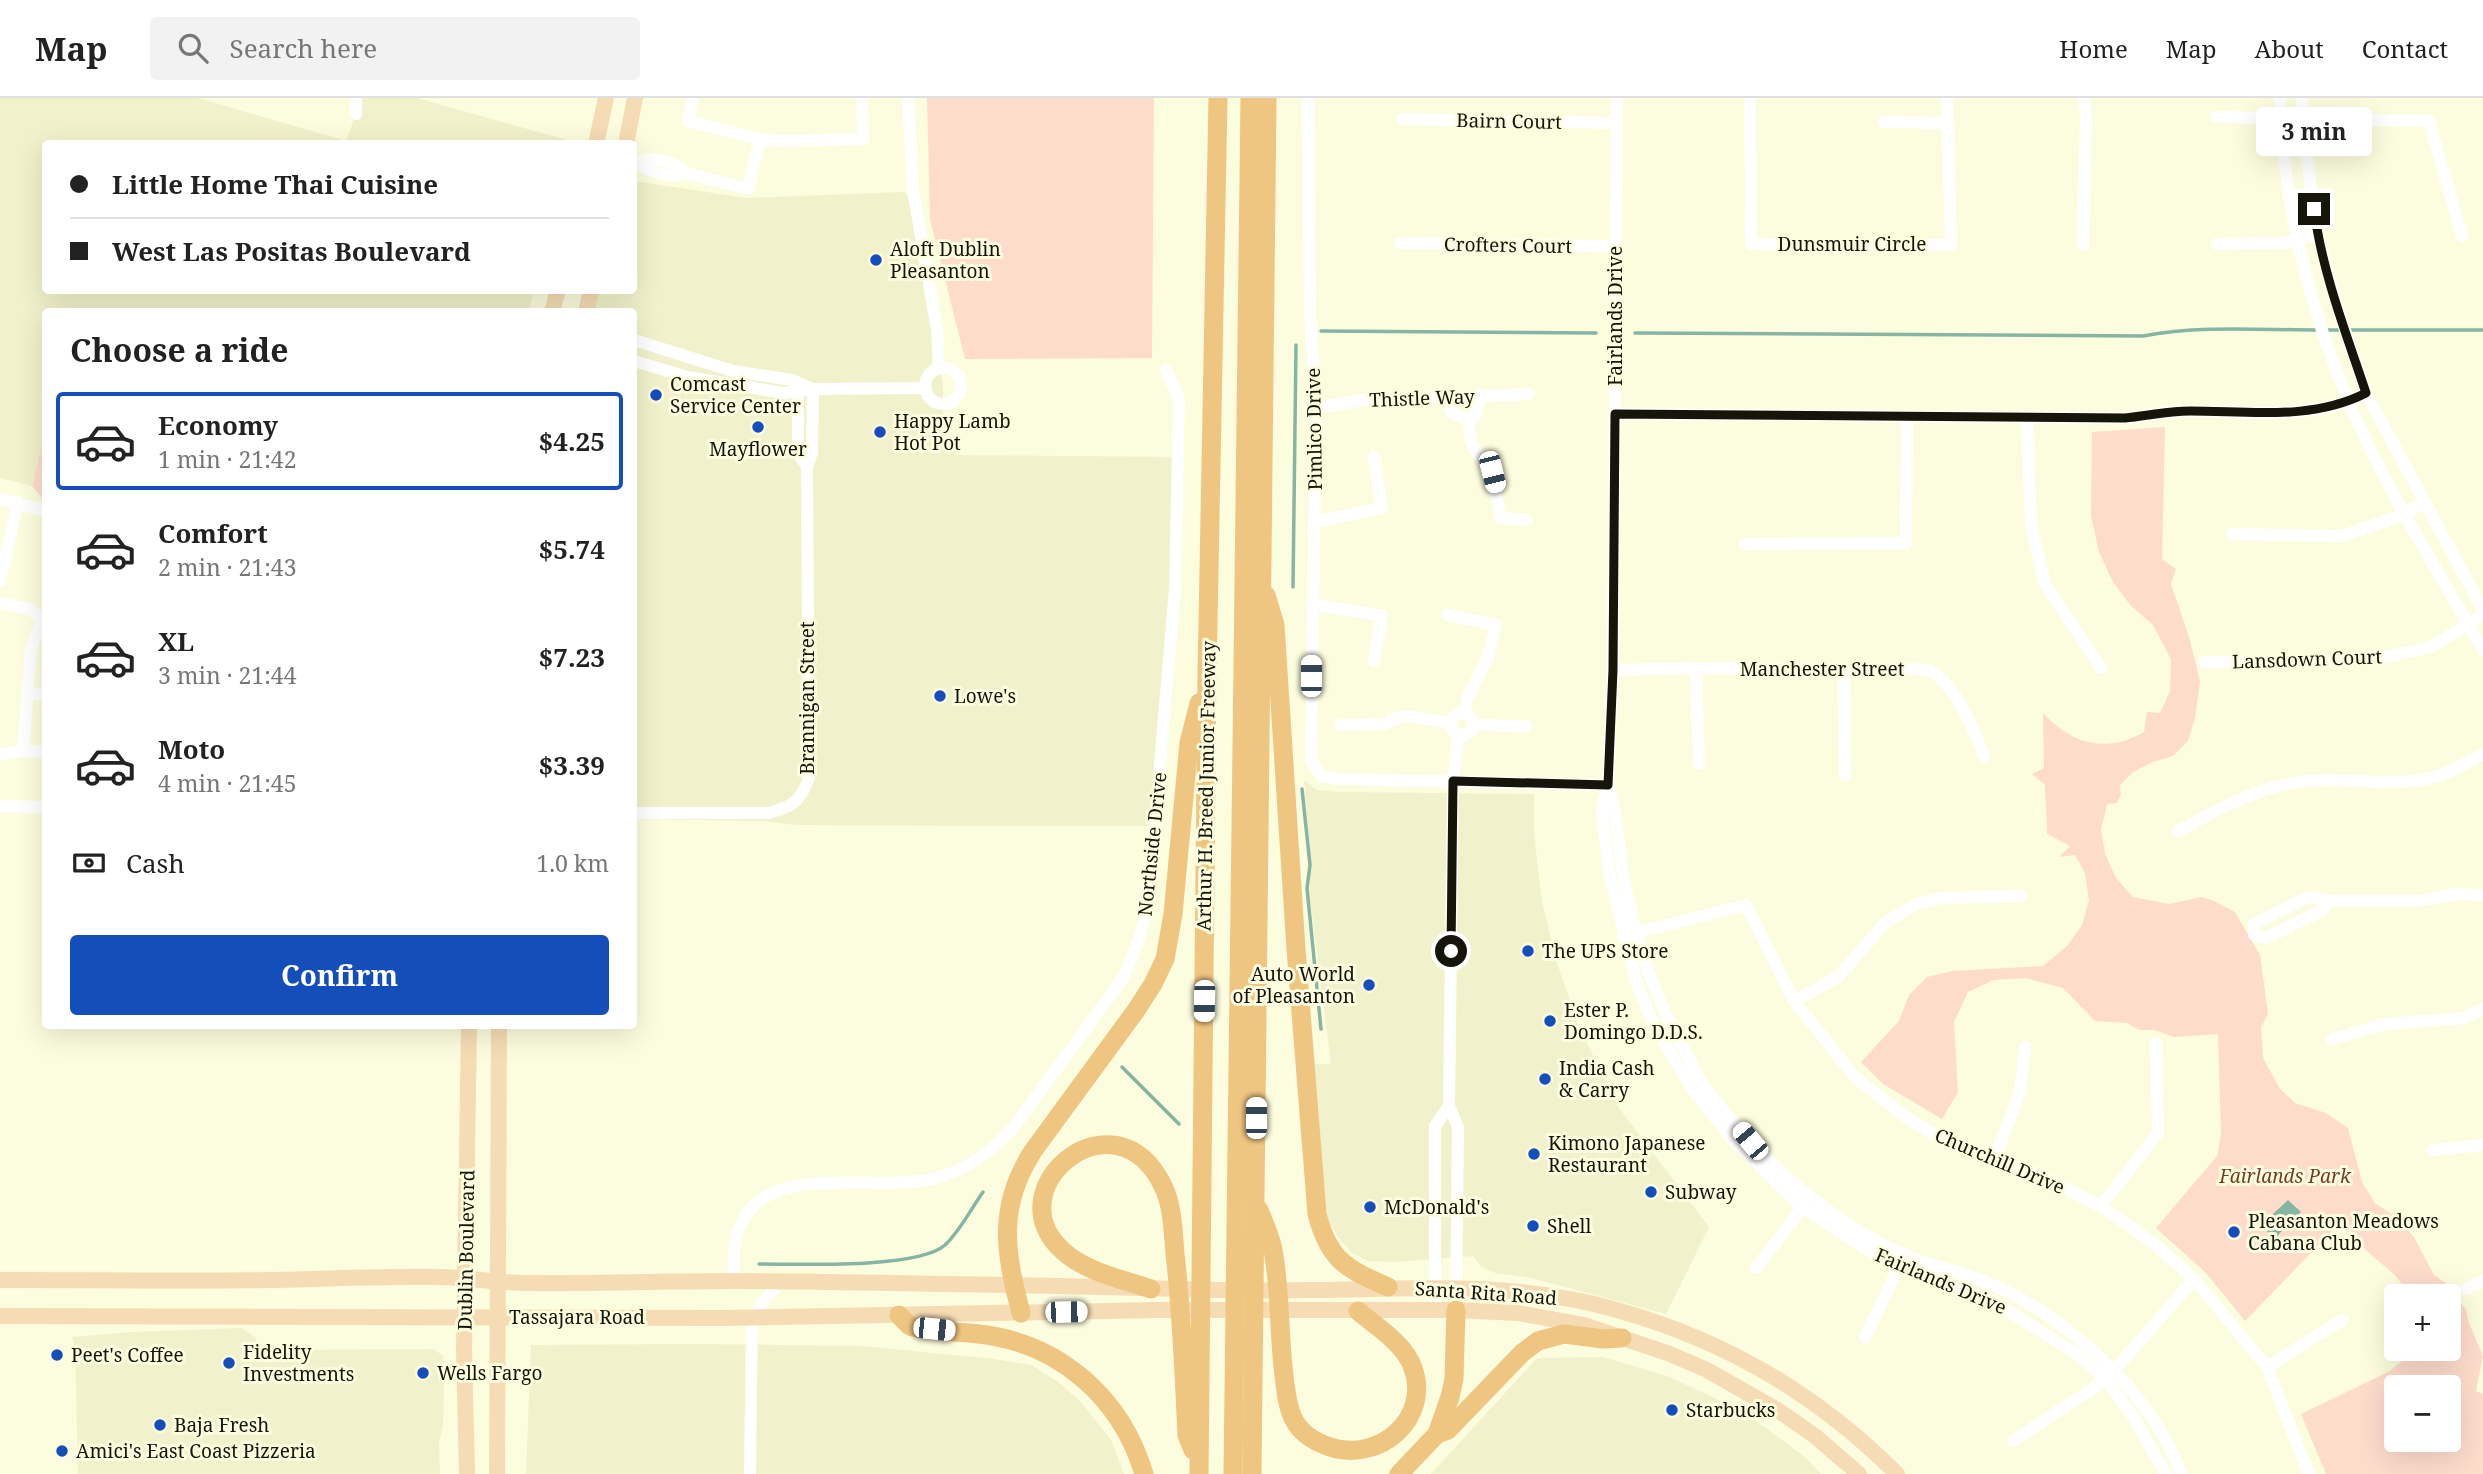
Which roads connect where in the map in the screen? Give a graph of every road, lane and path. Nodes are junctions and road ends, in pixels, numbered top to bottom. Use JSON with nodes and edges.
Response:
{"nodes":[{"id":1,"x":356,"y":98,"type":"edge"},
{"id":2,"x":606,"y":98,"type":"edge"},
{"id":3,"x":635,"y":98,"type":"edge"},
{"id":4,"x":693,"y":98,"type":"edge"},
{"id":5,"x":862,"y":98,"type":"edge"},
{"id":6,"x":908,"y":98,"type":"edge"},
{"id":7,"x":1218,"y":98,"type":"edge"},
{"id":8,"x":1250,"y":98,"type":"edge"},
{"id":9,"x":1267,"y":98,"type":"edge"},
{"id":10,"x":1308,"y":98,"type":"edge"},
{"id":11,"x":1617,"y":98,"type":"edge"},
{"id":12,"x":1750,"y":98,"type":"edge"},
{"id":13,"x":1947,"y":98,"type":"edge"},
{"id":14,"x":2084,"y":98,"type":"edge"},
{"id":15,"x":2280,"y":98,"type":"edge"},
{"id":16,"x":2302,"y":98,"type":"edge"},
{"id":17,"x":356,"y":114,"type":"dead end"},
{"id":18,"x":2216,"y":117,"type":"dead end"},
{"id":19,"x":2281,"y":117,"type":"junction"},
{"id":20,"x":1402,"y":120,"type":"dead end"},
{"id":21,"x":2304,"y":120,"type":"junction"},
{"id":22,"x":1884,"y":122,"type":"dead end"},
{"id":23,"x":1617,"y":123,"type":"junction"},
{"id":24,"x":1947,"y":123,"type":"junction"},
{"id":25,"x":761,"y":139,"type":"junction"},
{"id":26,"x":597,"y":140,"type":"edge"},
{"id":27,"x":627,"y":140,"type":"edge"},
{"id":28,"x":637,"y":163,"type":"edge"},
{"id":29,"x":2317,"y":234,"type":"junction"},
{"id":30,"x":2462,"y":236,"type":"dead end"},
{"id":31,"x":2298,"y":237,"type":"junction"},
{"id":32,"x":1400,"y":243,"type":"dead end"},
{"id":33,"x":2217,"y":244,"type":"dead end"},
{"id":34,"x":2083,"y":245,"type":"dead end"},
{"id":35,"x":1615,"y":246,"type":"junction"},
{"id":36,"x":637,"y":341,"type":"edge"},
{"id":37,"x":637,"y":362,"type":"edge"},
{"id":38,"x":939,"y":368,"type":"junction"},
{"id":39,"x":1166,"y":370,"type":"dead end"},
{"id":40,"x":798,"y":387,"type":"junction"},
{"id":41,"x":926,"y":388,"type":"junction"},
{"id":42,"x":813,"y":389,"type":"junction"},
{"id":43,"x":2366,"y":393,"type":"junction"},
{"id":44,"x":1529,"y":394,"type":"dead end"},
{"id":45,"x":1480,"y":396,"type":"junction"},
{"id":46,"x":1446,"y":398,"type":"junction"},
{"id":47,"x":2348,"y":402,"type":"junction"},
{"id":48,"x":1316,"y":408,"type":"junction"},
{"id":49,"x":1615,"y":414,"type":"junction"},
{"id":50,"x":1907,"y":416,"type":"junction"},
{"id":51,"x":2027,"y":418,"type":"junction"},
{"id":52,"x":1468,"y":420,"type":"junction"},
{"id":53,"x":1374,"y":457,"type":"dead end"},
{"id":54,"x":807,"y":467,"type":"junction"},
{"id":55,"x":0,"y":499,"type":"edge"},
{"id":56,"x":18,"y":502,"type":"junction"},
{"id":57,"x":2423,"y":502,"type":"junction"},
{"id":58,"x":42,"y":510,"type":"edge"},
{"id":59,"x":2406,"y":514,"type":"junction"},
{"id":60,"x":1526,"y":520,"type":"dead end"},
{"id":61,"x":1314,"y":522,"type":"junction"},
{"id":62,"x":2232,"y":534,"type":"dead end"},
{"id":63,"x":1745,"y":544,"type":"dead end"},
{"id":64,"x":0,"y":581,"type":"edge"},
{"id":65,"x":1261,"y":581,"type":"junction"},
{"id":66,"x":0,"y":603,"type":"edge"},
{"id":67,"x":1312,"y":604,"type":"junction"},
{"id":68,"x":2483,"y":613,"type":"edge"},
{"id":69,"x":1447,"y":615,"type":"dead end"},
{"id":70,"x":42,"y":616,"type":"edge"},
{"id":71,"x":42,"y":619,"type":"edge"},
{"id":72,"x":2469,"y":624,"type":"junction"},
{"id":73,"x":2483,"y":650,"type":"edge"},
{"id":74,"x":1374,"y":661,"type":"dead end"},
{"id":75,"x":2205,"y":662,"type":"dead end"},
{"id":76,"x":1696,"y":668,"type":"junction"},
{"id":77,"x":1844,"y":668,"type":"junction"},
{"id":78,"x":2101,"y":668,"type":"dead end"},
{"id":79,"x":1613,"y":670,"type":"junction"},
{"id":80,"x":1206,"y":675,"type":"junction"},
{"id":81,"x":27,"y":693,"type":"junction"},
{"id":82,"x":42,"y":695,"type":"edge"},
{"id":83,"x":1465,"y":713,"type":"junction"},
{"id":84,"x":1451,"y":723,"type":"junction"},
{"id":85,"x":1474,"y":725,"type":"junction"},
{"id":86,"x":1341,"y":726,"type":"dead end"},
{"id":87,"x":1526,"y":726,"type":"dead end"},
{"id":88,"x":1459,"y":735,"type":"junction"},
{"id":89,"x":23,"y":751,"type":"junction"},
{"id":90,"x":42,"y":752,"type":"edge"},
{"id":91,"x":0,"y":754,"type":"edge"},
{"id":92,"x":2483,"y":754,"type":"edge"},
{"id":93,"x":1984,"y":756,"type":"dead end"},
{"id":94,"x":1699,"y":764,"type":"dead end"},
{"id":95,"x":1845,"y":775,"type":"dead end"},
{"id":96,"x":1453,"y":781,"type":"junction"},
{"id":97,"x":1608,"y":785,"type":"junction"},
{"id":98,"x":0,"y":806,"type":"edge"},
{"id":99,"x":42,"y":807,"type":"edge"},
{"id":100,"x":637,"y":813,"type":"edge"},
{"id":101,"x":2178,"y":831,"type":"dead end"},
{"id":102,"x":2483,"y":895,"type":"edge"},
{"id":103,"x":2021,"y":896,"type":"dead end"},
{"id":104,"x":2328,"y":901,"type":"junction"},
{"id":105,"x":1637,"y":932,"type":"junction"},
{"id":106,"x":1623,"y":936,"type":"junction"},
{"id":107,"x":1794,"y":1001,"type":"junction"},
{"id":108,"x":2483,"y":1009,"type":"edge"},
{"id":109,"x":469,"y":1029,"type":"edge"},
{"id":110,"x":499,"y":1029,"type":"edge"},
{"id":111,"x":2332,"y":1039,"type":"dead end"},
{"id":112,"x":2155,"y":1043,"type":"dead end"},
{"id":113,"x":2025,"y":1047,"type":"dead end"},
{"id":114,"x":1449,"y":1106,"type":"junction"},
{"id":115,"x":2483,"y":1145,"type":"edge"},
{"id":116,"x":2433,"y":1150,"type":"dead end"},
{"id":117,"x":1994,"y":1160,"type":"junction"},
{"id":118,"x":1256,"y":1199,"type":"junction"},
{"id":119,"x":1806,"y":1202,"type":"junction"},
{"id":120,"x":2102,"y":1206,"type":"junction"},
{"id":121,"x":1902,"y":1260,"type":"junction"},
{"id":122,"x":1756,"y":1268,"type":"dead end"},
{"id":123,"x":466,"y":1279,"type":"junction"},
{"id":124,"x":2194,"y":1279,"type":"junction"},
{"id":125,"x":0,"y":1280,"type":"edge"},
{"id":126,"x":498,"y":1281,"type":"junction"},
{"id":127,"x":734,"y":1281,"type":"junction"},
{"id":128,"x":2483,"y":1281,"type":"edge"},
{"id":129,"x":779,"y":1282,"type":"junction"},
{"id":130,"x":1013,"y":1284,"type":"junction"},
{"id":131,"x":1388,"y":1287,"type":"junction"},
{"id":132,"x":1435,"y":1288,"type":"junction"},
{"id":133,"x":1456,"y":1288,"type":"junction"},
{"id":134,"x":1151,"y":1289,"type":"junction"},
{"id":135,"x":2466,"y":1289,"type":"dead end"},
{"id":136,"x":1154,"y":1310,"type":"joint"},
{"id":137,"x":1435,"y":1310,"type":"junction"},
{"id":138,"x":1456,"y":1310,"type":"junction"},
{"id":139,"x":1358,"y":1311,"type":"junction"},
{"id":140,"x":1021,"y":1313,"type":"junction"},
{"id":141,"x":899,"y":1315,"type":"junction"},
{"id":142,"x":0,"y":1316,"type":"edge"},
{"id":143,"x":465,"y":1317,"type":"junction"},
{"id":144,"x":498,"y":1317,"type":"junction"},
{"id":145,"x":752,"y":1317,"type":"junction"},
{"id":146,"x":2342,"y":1321,"type":"dead end"},
{"id":147,"x":1622,"y":1338,"type":"junction"},
{"id":148,"x":1865,"y":1338,"type":"dead end"},
{"id":149,"x":2267,"y":1367,"type":"junction"},
{"id":150,"x":2111,"y":1375,"type":"junction"},
{"id":151,"x":1437,"y":1434,"type":"junction"},
{"id":152,"x":2013,"y":1441,"type":"dead end"},
{"id":153,"x":1199,"y":1469,"type":"edge"},
{"id":154,"x":467,"y":1474,"type":"edge"},
{"id":155,"x":496,"y":1474,"type":"edge"},
{"id":156,"x":750,"y":1474,"type":"edge"},
{"id":157,"x":1144,"y":1474,"type":"edge"},
{"id":158,"x":1233,"y":1474,"type":"edge"},
{"id":159,"x":1252,"y":1474,"type":"edge"},
{"id":160,"x":1399,"y":1474,"type":"edge"},
{"id":161,"x":1858,"y":1474,"type":"edge"},
{"id":162,"x":1897,"y":1474,"type":"edge"},
{"id":163,"x":2166,"y":1474,"type":"edge"},
{"id":164,"x":2181,"y":1474,"type":"edge"},
{"id":165,"x":2309,"y":1474,"type":"edge"}],
"edges":[{"from":1,"to":17,"type":"street"},
{"from":2,"to":26,"type":"main road"},
{"from":3,"to":27,"type":"main road"},
{"from":4,"to":25,"type":"street"},
{"from":5,"to":25,"type":"street"},
{"from":6,"to":38,"type":"street"},
{"from":7,"to":80,"type":"highway","name":"Arthur H. Breed Junior Freeway"},
{"from":8,"to":158,"type":"highway"},
{"from":9,"to":65,"type":"highway"},
{"from":10,"to":48,"type":"street","name":"Pimlico Drive"},
{"from":11,"to":23,"type":"street","name":"Fairlands Drive"},
{"from":12,"to":24,"type":"street","name":"Dunsmuir Circle"},
{"from":13,"to":24,"type":"street","name":"Dunsmuir Circle"},
{"from":14,"to":34,"type":"street"},
{"from":15,"to":19,"type":"street"},
{"from":16,"to":21,"type":"street"},
{"from":18,"to":19,"type":"street"},
{"from":19,"to":21,"type":"street"},
{"from":19,"to":31,"type":"street"},
{"from":20,"to":23,"type":"street","name":"Bairn Court"},
{"from":21,"to":29,"type":"street"},
{"from":21,"to":30,"type":"street"},
{"from":22,"to":24,"type":"street"},
{"from":23,"to":35,"type":"street","name":"Fairlands Drive"},
{"from":25,"to":28,"type":"street"},
{"from":29,"to":31,"type":"street"},
{"from":29,"to":43,"type":"street"},
{"from":31,"to":33,"type":"street"},
{"from":31,"to":47,"type":"street"},
{"from":32,"to":35,"type":"street","name":"Crofters Court"},
{"from":35,"to":49,"type":"street","name":"Fairlands Drive"},
{"from":36,"to":40,"type":"street"},
{"from":37,"to":40,"type":"street"},
{"from":38,"to":41,"type":"street"},
{"from":38,"to":41,"type":"street"},
{"from":39,"to":127,"type":"street","name":"Northside Drive"},
{"from":40,"to":42,"type":"street"},
{"from":40,"to":54,"type":"street","name":"Brannigan Street"},
{"from":41,"to":42,"type":"street"},
{"from":42,"to":54,"type":"street","name":"Brannigan Street"},
{"from":43,"to":47,"type":"street"},
{"from":43,"to":57,"type":"street"},
{"from":44,"to":45,"type":"street","name":"Thistle Way"},
{"from":45,"to":46,"type":"street","name":"Thistle Way"},
{"from":45,"to":52,"type":"street"},
{"from":46,"to":48,"type":"street","name":"Thistle Way"},
{"from":46,"to":52,"type":"street"},
{"from":47,"to":51,"type":"street"},
{"from":47,"to":59,"type":"street"},
{"from":48,"to":61,"type":"street","name":"Pimlico Drive"},
{"from":49,"to":50,"type":"street"},
{"from":49,"to":79,"type":"street","name":"Fairlands Drive"},
{"from":50,"to":51,"type":"street"},
{"from":50,"to":63,"type":"street"},
{"from":51,"to":78,"type":"street"},
{"from":52,"to":60,"type":"street"},
{"from":53,"to":61,"type":"street"},
{"from":54,"to":100,"type":"street","name":"Brannigan Street"},
{"from":55,"to":56,"type":"street"},
{"from":56,"to":58,"type":"street"},
{"from":56,"to":64,"type":"street"},
{"from":57,"to":59,"type":"street"},
{"from":57,"to":68,"type":"street"},
{"from":59,"to":62,"type":"street"},
{"from":59,"to":72,"type":"street"},
{"from":61,"to":67,"type":"street","name":"Pimlico Drive"},
{"from":65,"to":118,"type":"highway"},
{"from":65,"to":131,"type":"highway"},
{"from":66,"to":70,"type":"street"},
{"from":67,"to":74,"type":"street"},
{"from":67,"to":96,"type":"street","name":"Pimlico Drive"},
{"from":68,"to":72,"type":"street","name":"Lansdown Court"},
{"from":69,"to":83,"type":"street"},
{"from":71,"to":81,"type":"street"},
{"from":72,"to":73,"type":"street"},
{"from":72,"to":75,"type":"street","name":"Lansdown Court"},
{"from":76,"to":77,"type":"street","name":"Manchester Street"},
{"from":76,"to":79,"type":"street","name":"Manchester Street"},
{"from":76,"to":94,"type":"street"},
{"from":77,"to":93,"type":"street","name":"Manchester Street"},
{"from":77,"to":95,"type":"street"},
{"from":79,"to":97,"type":"street","name":"Fairlands Drive"},
{"from":80,"to":130,"type":"highway"},
{"from":80,"to":153,"type":"highway","name":"Arthur H. Breed Junior Freeway"},
{"from":81,"to":82,"type":"street"},
{"from":81,"to":89,"type":"street"},
{"from":83,"to":84,"type":"street"},
{"from":83,"to":85,"type":"street"},
{"from":84,"to":86,"type":"street"},
{"from":84,"to":88,"type":"street"},
{"from":85,"to":87,"type":"street"},
{"from":85,"to":88,"type":"street"},
{"from":88,"to":96,"type":"street"},
{"from":89,"to":90,"type":"street"},
{"from":89,"to":91,"type":"street"},
{"from":92,"to":101,"type":"street"},
{"from":96,"to":97,"type":"street"},
{"from":96,"to":114,"type":"street"},
{"from":97,"to":105,"type":"street","name":"Fairlands Drive"},
{"from":97,"to":106,"type":"street","name":"Fairlands Drive"},
{"from":98,"to":99,"type":"street"},
{"from":102,"to":104,"type":"street"},
{"from":103,"to":107,"type":"street"},
{"from":104,"to":104,"type":"street"},
{"from":105,"to":106,"type":"street","name":"Churchill Drive"},
{"from":105,"to":107,"type":"street","name":"Churchill Drive"},
{"from":105,"to":119,"type":"street","name":"Fairlands Drive"},
{"from":106,"to":119,"type":"street","name":"Fairlands Drive"},
{"from":107,"to":117,"type":"street","name":"Churchill Drive"},
{"from":108,"to":111,"type":"street"},
{"from":109,"to":123,"type":"main road","name":"Dublin Boulevard"},
{"from":110,"to":126,"type":"main road","name":"Dublin Boulevard"},
{"from":112,"to":120,"type":"street"},
{"from":113,"to":117,"type":"street"},
{"from":114,"to":132,"type":"street"},
{"from":114,"to":133,"type":"street"},
{"from":115,"to":116,"type":"street"},
{"from":117,"to":120,"type":"street","name":"Churchill Drive"},
{"from":118,"to":139,"type":"highway"},
{"from":118,"to":159,"type":"highway"},
{"from":119,"to":121,"type":"street","name":"Fairlands Drive"},
{"from":119,"to":122,"type":"street"},
{"from":120,"to":124,"type":"street","name":"Churchill Drive"},
{"from":121,"to":148,"type":"street"},
{"from":121,"to":150,"type":"street","name":"Fairlands Drive"},
{"from":123,"to":125,"type":"main road","name":"Tassajara Road"},
{"from":123,"to":126,"type":"main road","name":"Tassajara Road"},
{"from":123,"to":143,"type":"main road","name":"Dublin Boulevard"},
{"from":124,"to":149,"type":"street","name":"Churchill Drive"},
{"from":124,"to":150,"type":"street"},
{"from":126,"to":127,"type":"main road","name":"Tassajara Road"},
{"from":126,"to":144,"type":"main road","name":"Dublin Boulevard"},
{"from":127,"to":129,"type":"main road","name":"Tassajara Road"},
{"from":128,"to":135,"type":"street"},
{"from":129,"to":130,"type":"main road","name":"Tassajara Road"},
{"from":129,"to":145,"type":"street"},
{"from":130,"to":134,"type":"main road","name":"Tassajara Road"},
{"from":130,"to":140,"type":"highway"},
{"from":131,"to":132,"type":"main road","name":"Santa Rita Road"},
{"from":131,"to":134,"type":"main road","name":"Santa Rita Road"},
{"from":132,"to":133,"type":"main road","name":"Santa Rita Road"},
{"from":132,"to":137,"type":"street"},
{"from":133,"to":138,"type":"street"},
{"from":133,"to":162,"type":"main road","name":"Santa Rita Road"},
{"from":134,"to":153,"type":"highway"},
{"from":136,"to":139,"type":"main road","name":"Santa Rita Road"},
{"from":136,"to":140,"type":"main road","name":"Tassajara Road"},
{"from":137,"to":138,"type":"main road","name":"Santa Rita Road"},
{"from":137,"to":139,"type":"main road","name":"Santa Rita Road"},
{"from":138,"to":147,"type":"main road","name":"Santa Rita Road"},
{"from":138,"to":151,"type":"highway"},
{"from":140,"to":141,"type":"main road","name":"Tassajara Road"},
{"from":141,"to":145,"type":"main road","name":"Tassajara Road"},
{"from":141,"to":157,"type":"highway"},
{"from":142,"to":143,"type":"main road","name":"Tassajara Road"},
{"from":143,"to":144,"type":"main road","name":"Tassajara Road"},
{"from":143,"to":154,"type":"main road","name":"Dublin Boulevard"},
{"from":144,"to":145,"type":"main road","name":"Tassajara Road"},
{"from":144,"to":155,"type":"main road","name":"Dublin Boulevard"},
{"from":145,"to":156,"type":"street"},
{"from":146,"to":149,"type":"street"},
{"from":147,"to":151,"type":"highway"},
{"from":147,"to":161,"type":"main road","name":"Santa Rita Road"},
{"from":149,"to":165,"type":"street","name":"Churchill Drive"},
{"from":150,"to":152,"type":"street"},
{"from":150,"to":163,"type":"street","name":"Fairlands Drive"},
{"from":150,"to":164,"type":"street","name":"Fairlands Drive"},
{"from":151,"to":160,"type":"highway"}]}
